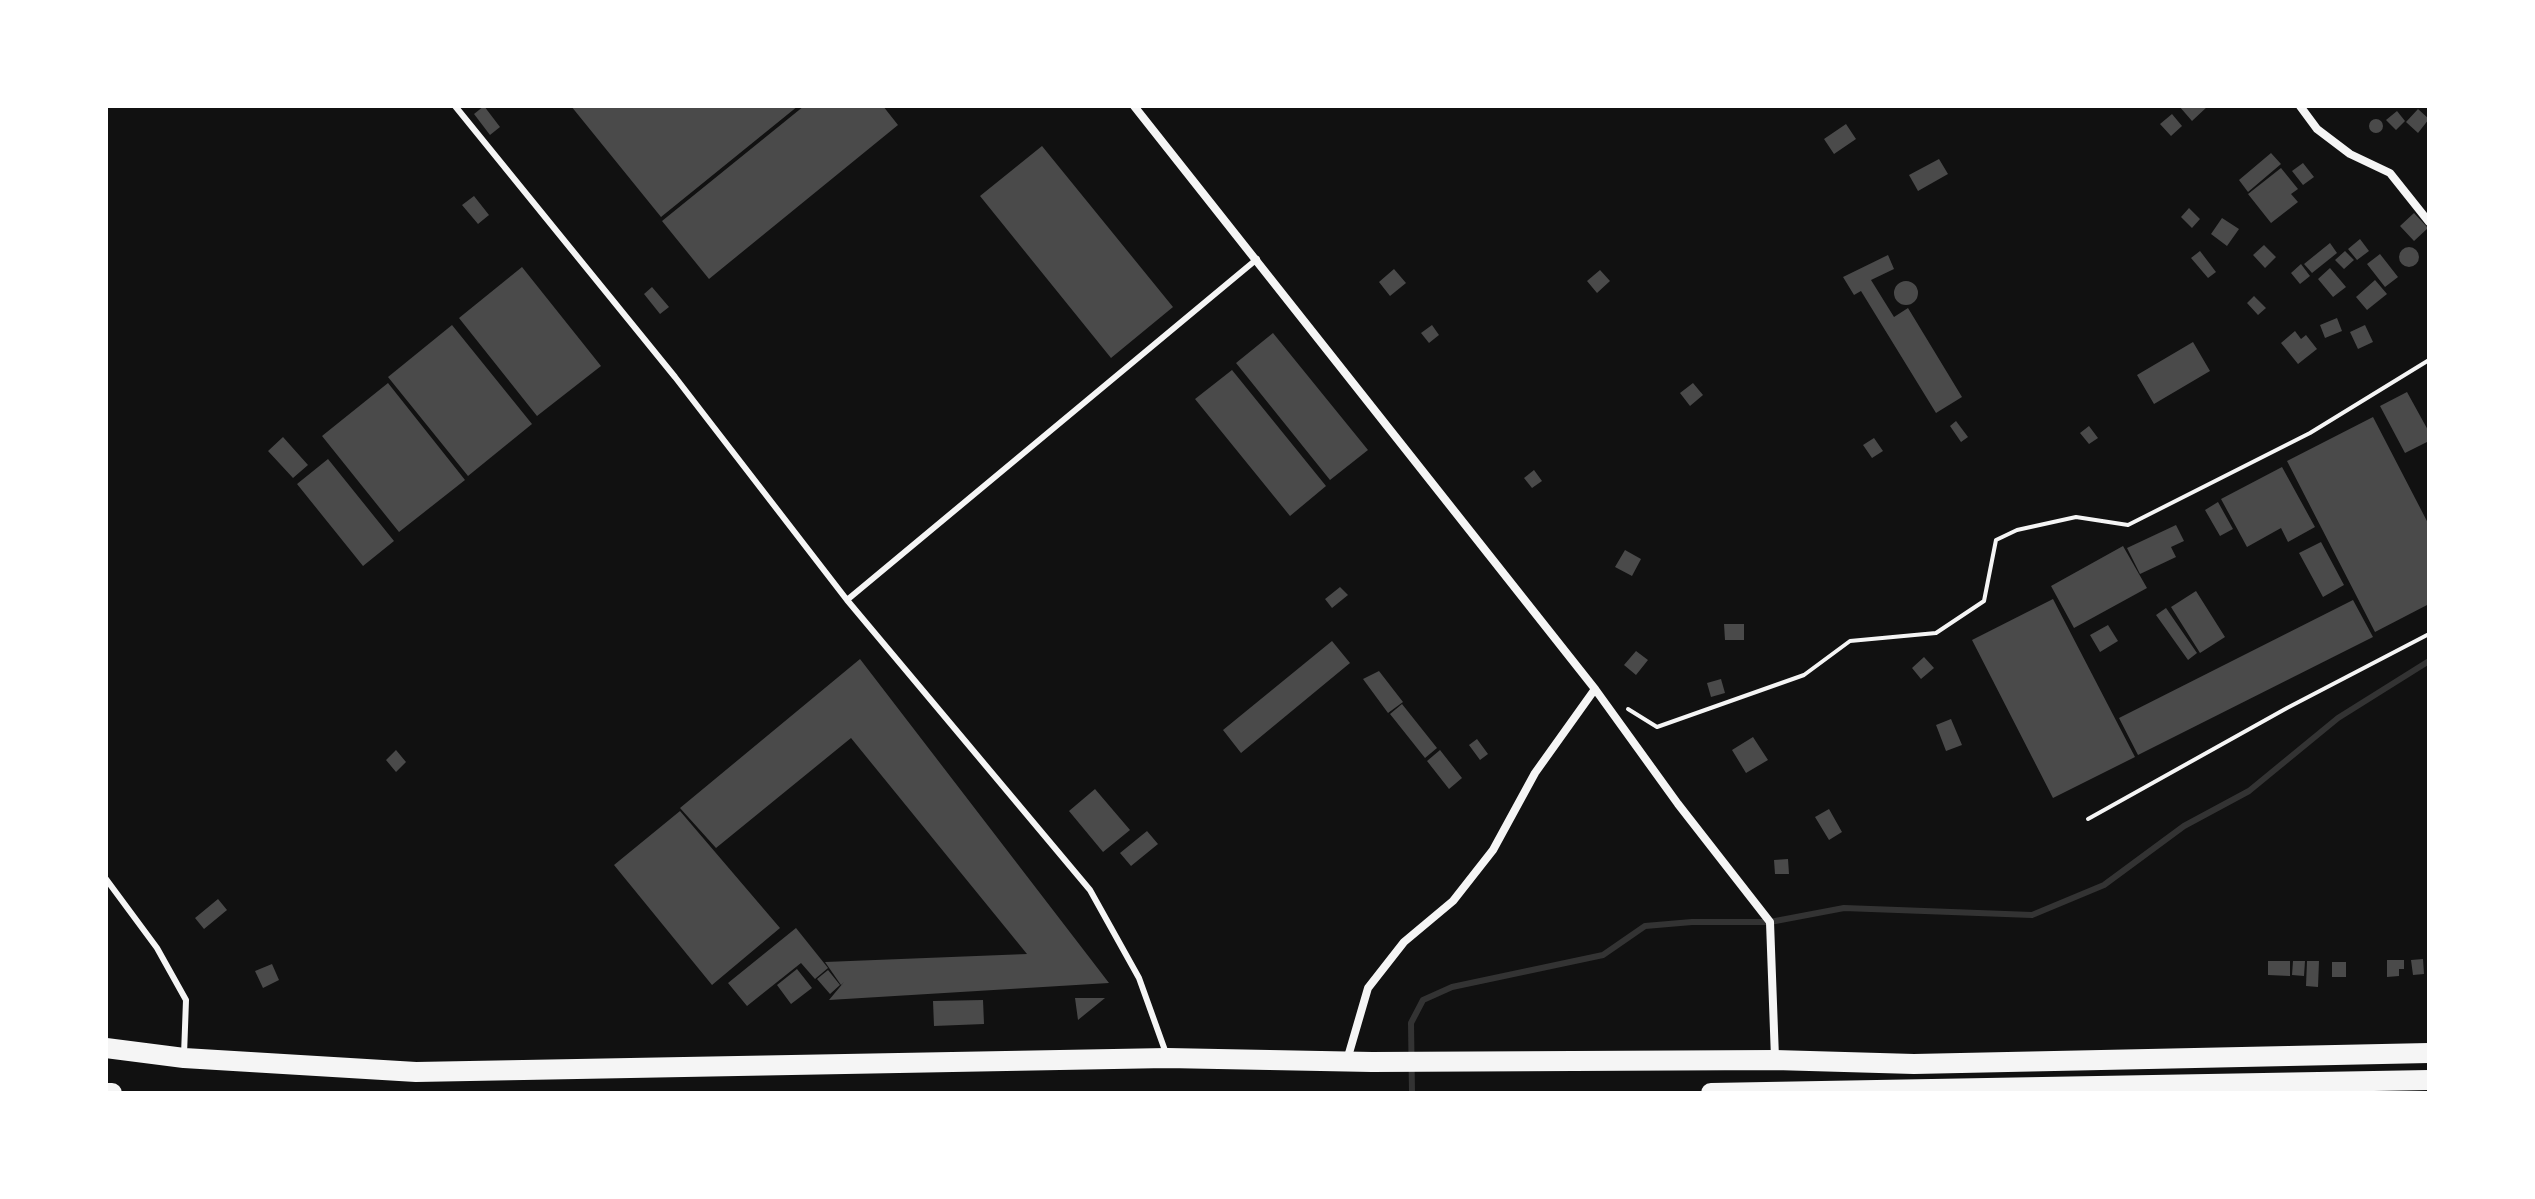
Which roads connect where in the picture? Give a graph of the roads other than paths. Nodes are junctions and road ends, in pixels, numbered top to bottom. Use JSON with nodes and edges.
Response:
{"nodes":[{"id":1,"x":455,"y":106,"type":"edge"},
{"id":2,"x":1134,"y":106,"type":"edge"},
{"id":3,"x":2300,"y":106,"type":"edge"},
{"id":4,"x":2429,"y":222,"type":"edge"},
{"id":5,"x":1257,"y":259,"type":"junction"},
{"id":6,"x":847,"y":600,"type":"junction"},
{"id":7,"x":1595,"y":689,"type":"junction"},
{"id":8,"x":106,"y":879,"type":"edge"},
{"id":9,"x":106,"y":1048,"type":"edge"},
{"id":10,"x":2429,"y":1053,"type":"edge"},
{"id":11,"x":184,"y":1058,"type":"junction"},
{"id":12,"x":1167,"y":1058,"type":"junction"},
{"id":13,"x":1775,"y":1060,"type":"junction"},
{"id":14,"x":1346,"y":1061,"type":"junction"},
{"id":15,"x":2429,"y":1080,"type":"edge"},
{"id":16,"x":106,"y":1093,"type":"edge"},
{"id":17,"x":112,"y":1093,"type":"edge"},
{"id":18,"x":1711,"y":1093,"type":"edge"}],
"edges":[{"from":1,"to":6,"type":"lane"},
{"from":2,"to":5,"type":"street"},
{"from":3,"to":4,"type":"street"},
{"from":5,"to":6,"type":"lane"},
{"from":5,"to":7,"type":"street"},
{"from":6,"to":12,"type":"lane"},
{"from":7,"to":13,"type":"street"},
{"from":7,"to":14,"type":"street"},
{"from":8,"to":11,"type":"lane"},
{"from":9,"to":11,"type":"highway"},
{"from":10,"to":13,"type":"highway"},
{"from":11,"to":12,"type":"highway"},
{"from":12,"to":14,"type":"highway"},
{"from":13,"to":14,"type":"highway"},
{"from":15,"to":18,"type":"highway"},
{"from":16,"to":17,"type":"highway"}]}
